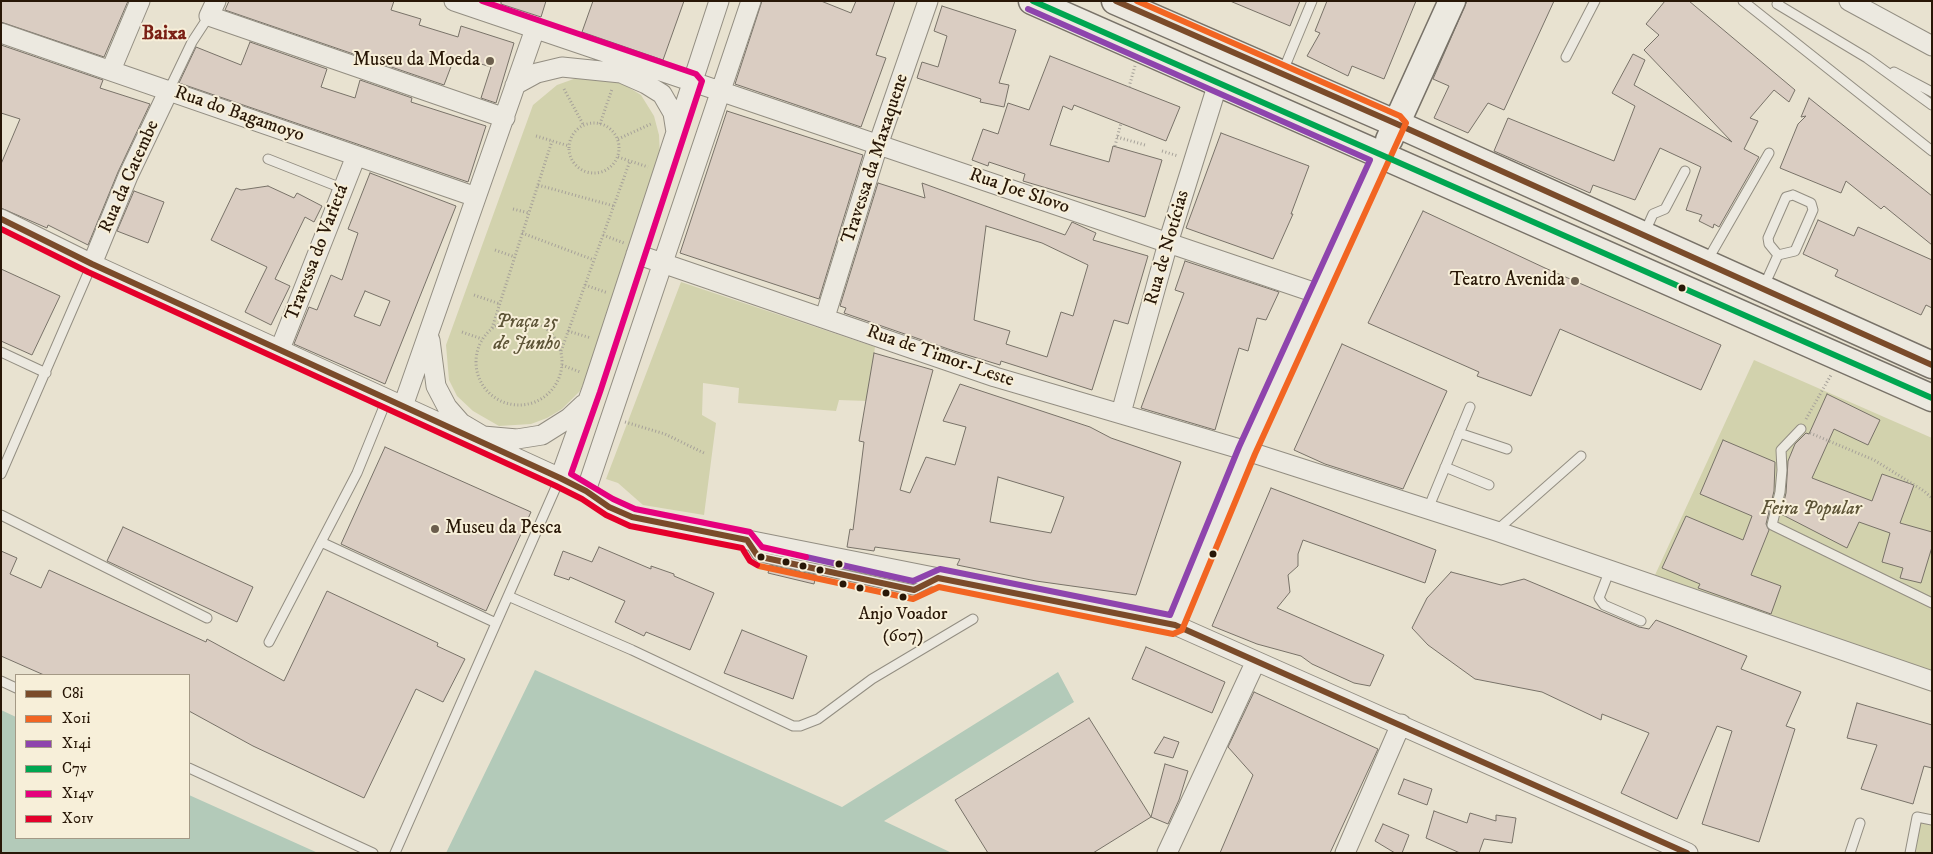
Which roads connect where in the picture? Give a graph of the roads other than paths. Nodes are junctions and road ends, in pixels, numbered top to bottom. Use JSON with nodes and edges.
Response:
{"nodes":[{"id":1,"x":140,"y":1,"type":"edge"},
{"id":2,"x":454,"y":1,"type":"edge"},
{"id":3,"x":719,"y":1,"type":"edge"},
{"id":4,"x":750,"y":1,"type":"edge"},
{"id":5,"x":928,"y":1,"type":"edge"},
{"id":6,"x":1032,"y":1,"type":"edge"},
{"id":7,"x":1115,"y":1,"type":"edge"},
{"id":8,"x":1312,"y":1,"type":"edge"},
{"id":9,"x":1452,"y":1,"type":"edge"},
{"id":10,"x":1595,"y":1,"type":"edge"},
{"id":11,"x":1743,"y":1,"type":"edge"},
{"id":12,"x":1779,"y":1,"type":"edge"},
{"id":13,"x":1849,"y":1,"type":"edge"},
{"id":14,"x":213,"y":9,"type":"edge"},
{"id":15,"x":535,"y":28,"type":"junction"},
{"id":16,"x":1,"y":33,"type":"edge"},
{"id":17,"x":1932,"y":46,"type":"edge"},
{"id":18,"x":1566,"y":57,"type":"dead end"},
{"id":19,"x":1867,"y":58,"type":"junction"},
{"id":20,"x":111,"y":70,"type":"junction"},
{"id":21,"x":1282,"y":73,"type":"junction"},
{"id":22,"x":693,"y":82,"type":"junction"},
{"id":23,"x":1218,"y":83,"type":"junction"},
{"id":24,"x":516,"y":85,"type":"junction"},
{"id":25,"x":169,"y":90,"type":"junction"},
{"id":26,"x":720,"y":91,"type":"junction"},
{"id":27,"x":1932,"y":92,"type":"edge"},
{"id":28,"x":1932,"y":104,"type":"edge"},
{"id":29,"x":505,"y":118,"type":"junction"},
{"id":30,"x":1397,"y":124,"type":"junction"},
{"id":31,"x":676,"y":133,"type":"junction"},
{"id":32,"x":878,"y":145,"type":"junction"},
{"id":33,"x":1932,"y":151,"type":"edge"},
{"id":34,"x":1769,"y":153,"type":"dead end"},
{"id":35,"x":356,"y":156,"type":"junction"},
{"id":36,"x":1382,"y":156,"type":"junction"},
{"id":37,"x":268,"y":159,"type":"dead end"},
{"id":38,"x":1685,"y":171,"type":"dead end"},
{"id":39,"x":344,"y":188,"type":"junction"},
{"id":40,"x":476,"y":197,"type":"junction"},
{"id":41,"x":1,"y":219,"type":"edge"},
{"id":42,"x":1644,"y":235,"type":"junction"},
{"id":43,"x":1168,"y":243,"type":"junction"},
{"id":44,"x":633,"y":249,"type":"junction"},
{"id":45,"x":1778,"y":256,"type":"junction"},
{"id":46,"x":663,"y":263,"type":"junction"},
{"id":47,"x":1706,"y":263,"type":"junction"},
{"id":48,"x":92,"y":264,"type":"junction"},
{"id":49,"x":1763,"y":289,"type":"junction"},
{"id":50,"x":1319,"y":294,"type":"junction"},
{"id":51,"x":825,"y":317,"type":"junction"},
{"id":52,"x":429,"y":331,"type":"junction"},
{"id":53,"x":280,"y":349,"type":"junction"},
{"id":54,"x":1,"y":352,"type":"edge"},
{"id":55,"x":1932,"y":365,"type":"edge"},
{"id":56,"x":46,"y":373,"type":"junction"},
{"id":57,"x":588,"y":381,"type":"junction"},
{"id":58,"x":1932,"y":398,"type":"edge"},
{"id":59,"x":395,"y":402,"type":"junction"},
{"id":60,"x":1470,"y":407,"type":"dead end"},
{"id":61,"x":1121,"y":413,"type":"junction"},
{"id":62,"x":1801,"y":429,"type":"road end"},
{"id":63,"x":1459,"y":433,"type":"junction"},
{"id":64,"x":1507,"y":449,"type":"dead end"},
{"id":65,"x":1247,"y":451,"type":"junction"},
{"id":66,"x":1581,"y":456,"type":"dead end"},
{"id":67,"x":1445,"y":467,"type":"junction"},
{"id":68,"x":1,"y":474,"type":"edge"},
{"id":69,"x":560,"y":478,"type":"junction"},
{"id":70,"x":1489,"y":485,"type":"dead end"},
{"id":71,"x":586,"y":491,"type":"junction"},
{"id":72,"x":1428,"y":510,"type":"junction"},
{"id":73,"x":1,"y":514,"type":"edge"},
{"id":74,"x":1496,"y":531,"type":"junction"},
{"id":75,"x":321,"y":542,"type":"junction"},
{"id":76,"x":1609,"y":572,"type":"junction"},
{"id":77,"x":508,"y":596,"type":"junction"},
{"id":78,"x":1932,"y":603,"type":"edge"},
{"id":79,"x":207,"y":618,"type":"dead end"},
{"id":80,"x":973,"y":619,"type":"dead end"},
{"id":81,"x":1641,"y":621,"type":"dead end"},
{"id":82,"x":496,"y":623,"type":"junction"},
{"id":83,"x":1175,"y":625,"type":"junction"},
{"id":84,"x":269,"y":642,"type":"dead end"},
{"id":85,"x":1255,"y":663,"type":"junction"},
{"id":86,"x":1,"y":681,"type":"edge"},
{"id":87,"x":1932,"y":681,"type":"edge"},
{"id":88,"x":15,"y":688,"type":"edge"},
{"id":89,"x":1400,"y":724,"type":"junction"},
{"id":90,"x":190,"y":768,"type":"edge"},
{"id":91,"x":1932,"y":820,"type":"edge"},
{"id":92,"x":1860,"y":823,"type":"dead end"},
{"id":93,"x":373,"y":853,"type":"edge"},
{"id":94,"x":395,"y":853,"type":"edge"},
{"id":95,"x":1168,"y":853,"type":"edge"},
{"id":96,"x":1345,"y":853,"type":"edge"},
{"id":97,"x":1688,"y":853,"type":"edge"},
{"id":98,"x":1850,"y":853,"type":"edge"},
{"id":99,"x":1910,"y":853,"type":"edge"}],
"edges":[{"from":1,"to":20,"type":"street"},
{"from":2,"to":15,"type":"street"},
{"from":3,"to":22,"type":"street"},
{"from":4,"to":26,"type":"street"},
{"from":5,"to":32,"type":"street","name":"Travessa da Maxaquene"},
{"from":6,"to":23,"type":"main road"},
{"from":7,"to":21,"type":"main road"},
{"from":8,"to":21,"type":"lane"},
{"from":9,"to":30,"type":"main road"},
{"from":10,"to":18,"type":"lane"},
{"from":11,"to":33,"type":"lane"},
{"from":12,"to":19,"type":"lane"},
{"from":13,"to":17,"type":"street"},
{"from":14,"to":25,"type":"lane"},
{"from":14,"to":29,"type":"street"},
{"from":15,"to":22,"type":"street"},
{"from":15,"to":24,"type":"street"},
{"from":16,"to":20,"type":"street","name":"Rua do Bagamoyo"},
{"from":19,"to":27,"type":"lane"},
{"from":19,"to":28,"type":"lane"},
{"from":20,"to":25,"type":"street","name":"Rua do Bagamoyo"},
{"from":21,"to":30,"type":"main road"},
{"from":22,"to":26,"type":"street"},
{"from":22,"to":31,"type":"street"},
{"from":23,"to":36,"type":"main road"},
{"from":23,"to":43,"type":"street","name":"Rua de Notícias"},
{"from":24,"to":29,"type":"street"},
{"from":24,"to":31,"type":"street"},
{"from":25,"to":35,"type":"street","name":"Rua do Bagamoyo"},
{"from":25,"to":48,"type":"street","name":"Rua da Catembe"},
{"from":26,"to":32,"type":"street","name":"Rua Joe Slovo"},
{"from":26,"to":46,"type":"street"},
{"from":29,"to":40,"type":"street"},
{"from":30,"to":36,"type":"main road"},
{"from":30,"to":42,"type":"main road"},
{"from":31,"to":44,"type":"street"},
{"from":32,"to":43,"type":"street","name":"Rua Joe Slovo"},
{"from":32,"to":51,"type":"street","name":"Travessa da Maxaquene"},
{"from":34,"to":47,"type":"lane"},
{"from":35,"to":39,"type":"street","name":"Travessa do Varietá"},
{"from":35,"to":40,"type":"street","name":"Rua do Bagamoyo"},
{"from":36,"to":50,"type":"street"},
{"from":36,"to":58,"type":"main road"},
{"from":37,"to":39,"type":"lane"},
{"from":38,"to":42,"type":"lane"},
{"from":39,"to":53,"type":"street","name":"Travessa do Varietá"},
{"from":40,"to":52,"type":"street"},
{"from":41,"to":48,"type":"street"},
{"from":42,"to":47,"type":"main road"},
{"from":43,"to":50,"type":"street","name":"Rua Joe Slovo"},
{"from":43,"to":61,"type":"street","name":"Rua de Notícias"},
{"from":44,"to":46,"type":"street","name":"Rua de Timor-Leste"},
{"from":44,"to":57,"type":"street"},
{"from":45,"to":45,"type":"lane"},
{"from":45,"to":49,"type":"lane"},
{"from":46,"to":51,"type":"street","name":"Rua de Timor-Leste"},
{"from":46,"to":71,"type":"street"},
{"from":47,"to":49,"type":"main road"},
{"from":48,"to":53,"type":"street"},
{"from":48,"to":56,"type":"lane"},
{"from":49,"to":55,"type":"main road"},
{"from":50,"to":65,"type":"street"},
{"from":51,"to":61,"type":"street","name":"Rua de Timor-Leste"},
{"from":52,"to":57,"type":"street"},
{"from":52,"to":59,"type":"street"},
{"from":53,"to":59,"type":"street"},
{"from":54,"to":56,"type":"lane"},
{"from":56,"to":68,"type":"lane"},
{"from":57,"to":69,"type":"street"},
{"from":59,"to":69,"type":"street"},
{"from":59,"to":75,"type":"lane"},
{"from":60,"to":63,"type":"lane"},
{"from":61,"to":65,"type":"street","name":"Rua de Timor-Leste"},
{"from":62,"to":78,"type":"lane"},
{"from":63,"to":64,"type":"lane"},
{"from":63,"to":67,"type":"lane"},
{"from":65,"to":72,"type":"street","name":"Rua de Timor-Leste"},
{"from":65,"to":83,"type":"street"},
{"from":66,"to":74,"type":"lane"},
{"from":67,"to":70,"type":"lane"},
{"from":67,"to":72,"type":"lane"},
{"from":69,"to":71,"type":"street"},
{"from":69,"to":77,"type":"lane"},
{"from":71,"to":83,"type":"street"},
{"from":72,"to":74,"type":"street","name":"Rua de Timor-Leste"},
{"from":73,"to":79,"type":"lane"},
{"from":74,"to":76,"type":"street","name":"Rua de Timor-Leste"},
{"from":75,"to":82,"type":"lane"},
{"from":75,"to":84,"type":"lane"},
{"from":76,"to":81,"type":"lane"},
{"from":76,"to":87,"type":"street","name":"Rua de Timor-Leste"},
{"from":77,"to":80,"type":"lane"},
{"from":77,"to":82,"type":"lane"},
{"from":82,"to":94,"type":"lane"},
{"from":83,"to":85,"type":"street"},
{"from":85,"to":89,"type":"street"},
{"from":85,"to":95,"type":"street"},
{"from":86,"to":88,"type":"lane"},
{"from":89,"to":96,"type":"street"},
{"from":89,"to":97,"type":"street"},
{"from":90,"to":93,"type":"lane"},
{"from":91,"to":99,"type":"lane"},
{"from":92,"to":98,"type":"lane"}]}
